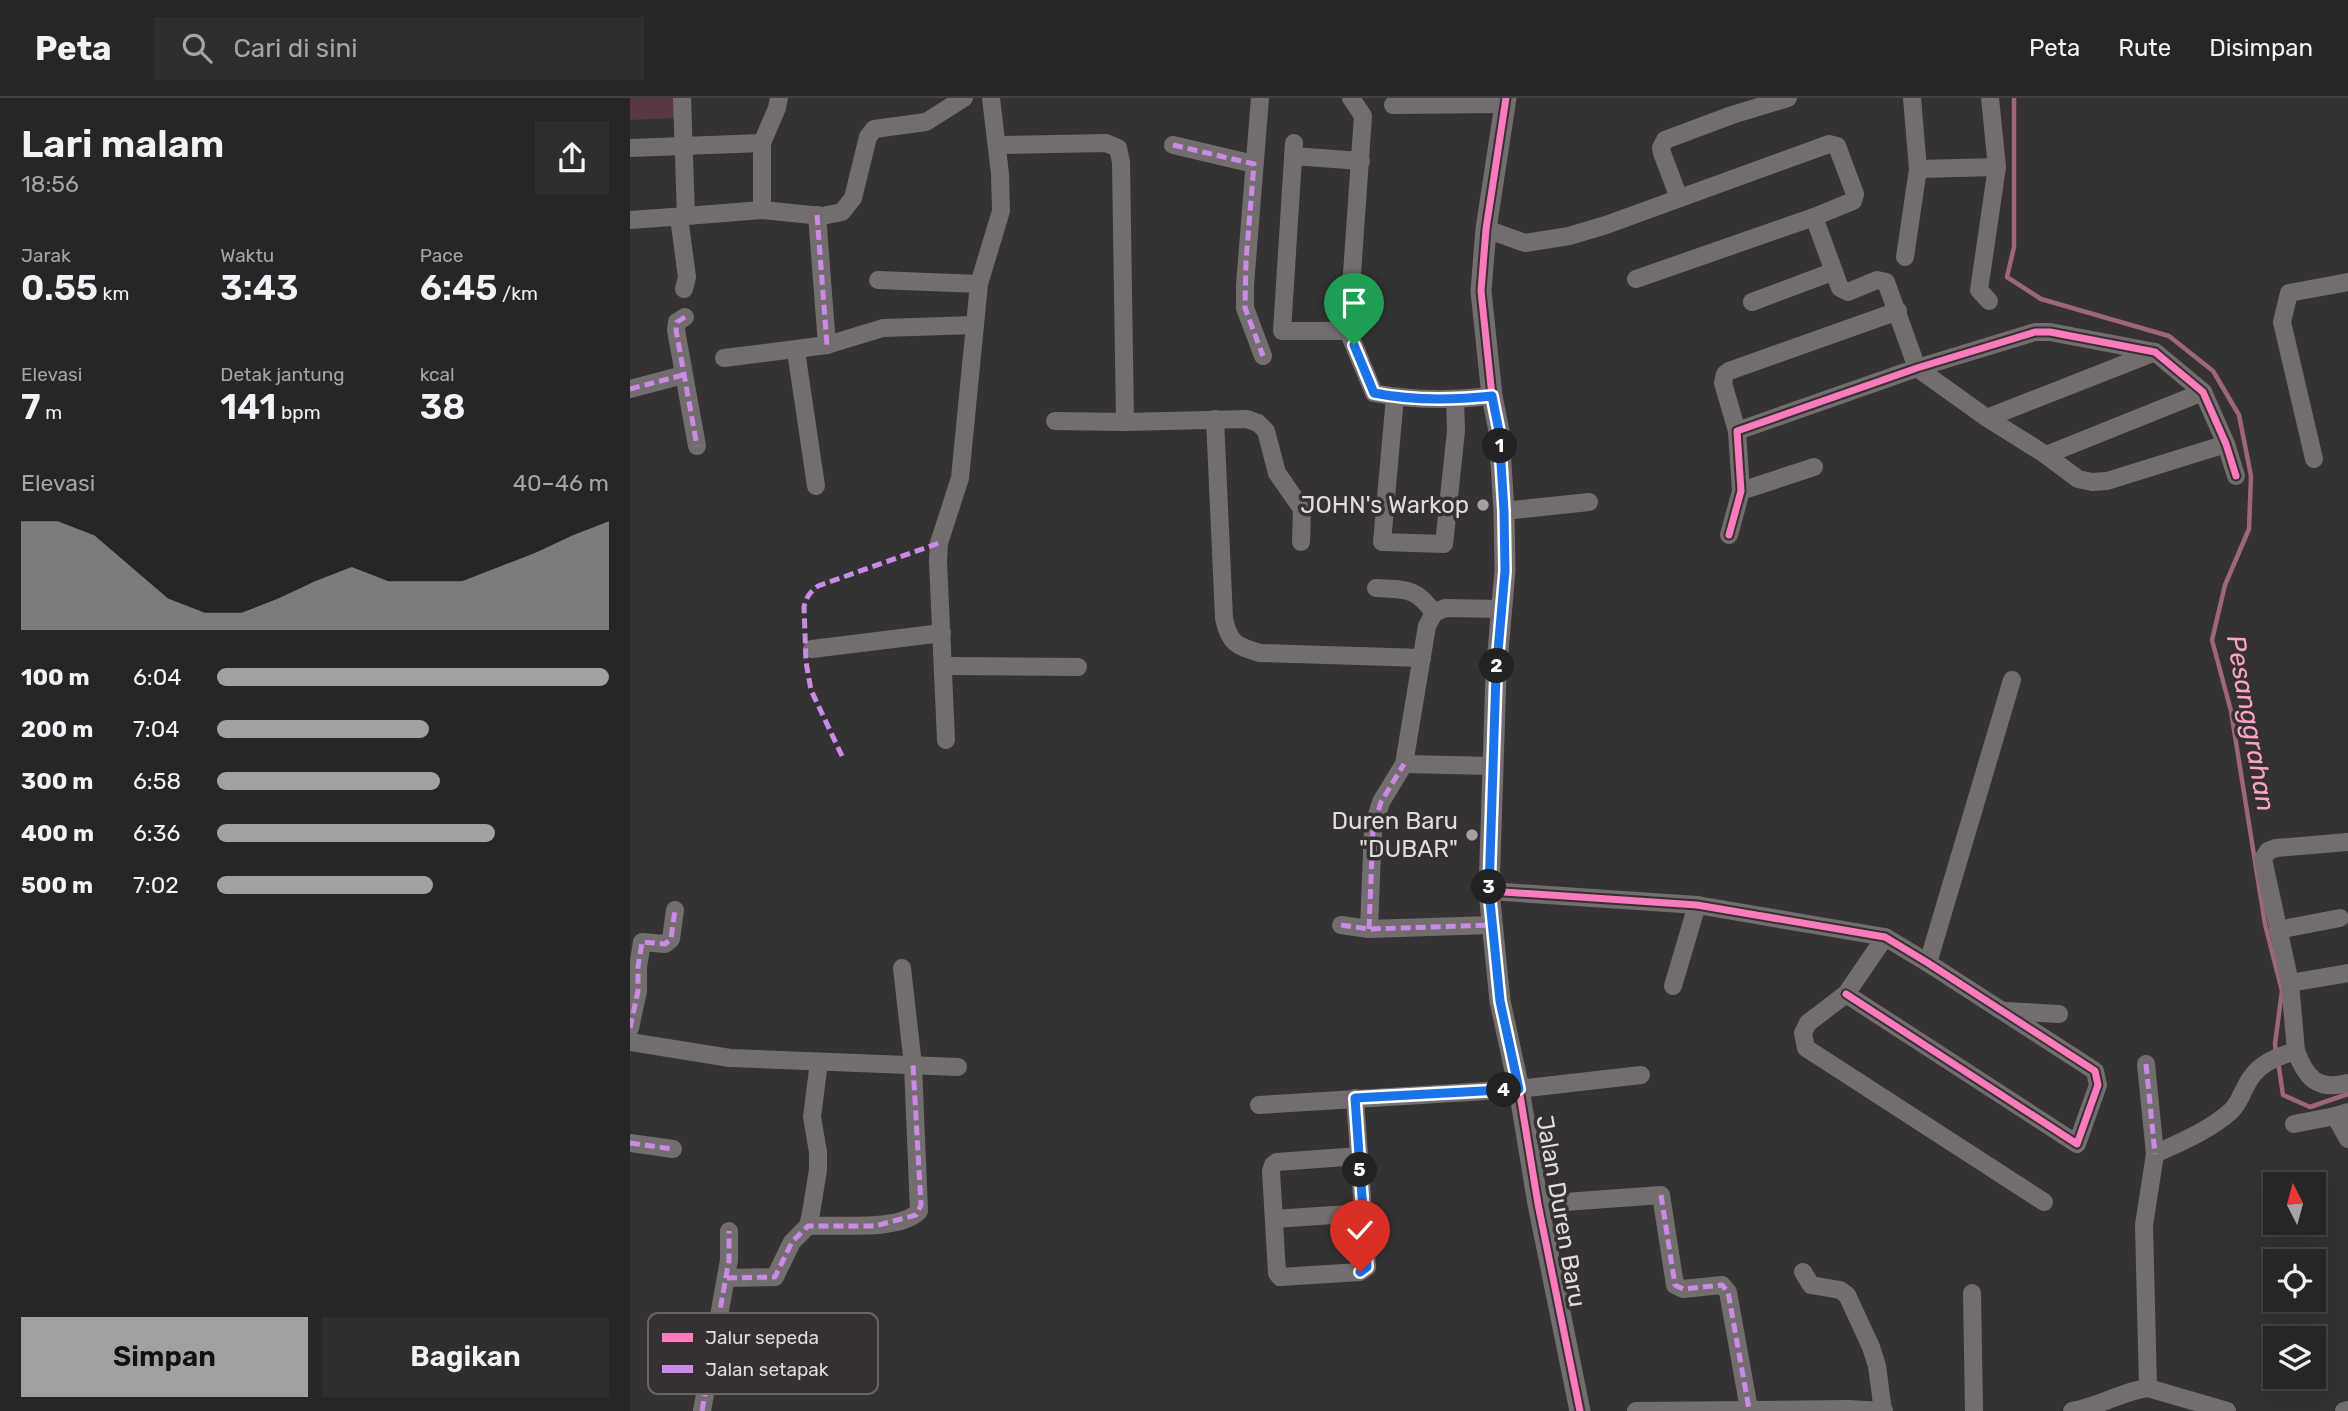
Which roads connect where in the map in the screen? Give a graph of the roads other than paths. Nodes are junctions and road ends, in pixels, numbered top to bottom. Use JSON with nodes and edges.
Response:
{"nodes":[{"id":1,"x":682,"y":98,"type":"edge"},
{"id":2,"x":779,"y":98,"type":"edge"},
{"id":3,"x":964,"y":98,"type":"edge"},
{"id":4,"x":991,"y":98,"type":"edge"},
{"id":5,"x":1260,"y":98,"type":"edge"},
{"id":6,"x":1351,"y":98,"type":"edge"},
{"id":7,"x":1788,"y":98,"type":"edge"},
{"id":8,"x":1912,"y":98,"type":"edge"},
{"id":9,"x":1990,"y":98,"type":"edge"},
{"id":10,"x":1505,"y":101,"type":"edge"},
{"id":11,"x":1393,"y":105,"type":"dead end"},
{"id":12,"x":762,"y":143,"type":"junction"},
{"id":13,"x":998,"y":145,"type":"junction"},
{"id":14,"x":1173,"y":145,"type":"dead end"},
{"id":15,"x":682,"y":146,"type":"junction"},
{"id":16,"x":630,"y":148,"type":"edge"},
{"id":17,"x":1361,"y":161,"type":"junction"},
{"id":18,"x":1254,"y":164,"type":"junction"},
{"id":19,"x":1997,"y":167,"type":"junction"},
{"id":20,"x":1918,"y":169,"type":"junction"},
{"id":21,"x":1679,"y":198,"type":"junction"},
{"id":22,"x":762,"y":209,"type":"junction"},
{"id":23,"x":817,"y":215,"type":"junction"},
{"id":24,"x":683,"y":217,"type":"junction"},
{"id":25,"x":1814,"y":218,"type":"junction"},
{"id":26,"x":630,"y":220,"type":"edge"},
{"id":27,"x":1486,"y":229,"type":"junction"},
{"id":28,"x":1905,"y":257,"type":"dead end"},
{"id":29,"x":1832,"y":272,"type":"junction"},
{"id":30,"x":1636,"y":279,"type":"dead end"},
{"id":31,"x":878,"y":280,"type":"dead end"},
{"id":32,"x":2348,"y":282,"type":"edge"},
{"id":33,"x":979,"y":284,"type":"junction"},
{"id":34,"x":684,"y":289,"type":"dead end"},
{"id":35,"x":1989,"y":301,"type":"dead end"},
{"id":36,"x":1752,"y":302,"type":"dead end"},
{"id":37,"x":1898,"y":311,"type":"junction"},
{"id":38,"x":685,"y":317,"type":"dead end"},
{"id":39,"x":974,"y":325,"type":"junction"},
{"id":40,"x":1348,"y":331,"type":"junction"},
{"id":41,"x":827,"y":345,"type":"junction"},
{"id":42,"x":796,"y":351,"type":"junction"},
{"id":43,"x":2155,"y":352,"type":"junction"},
{"id":44,"x":1263,"y":356,"type":"dead end"},
{"id":45,"x":724,"y":358,"type":"dead end"},
{"id":46,"x":1917,"y":368,"type":"junction"},
{"id":47,"x":683,"y":374,"type":"junction"},
{"id":48,"x":630,"y":389,"type":"edge"},
{"id":49,"x":2203,"y":391,"type":"junction"},
{"id":50,"x":1492,"y":396,"type":"junction"},
{"id":51,"x":1395,"y":397,"type":"junction"},
{"id":52,"x":1455,"y":399,"type":"junction"},
{"id":53,"x":1987,"y":418,"type":"junction"},
{"id":54,"x":1215,"y":419,"type":"junction"},
{"id":55,"x":1055,"y":421,"type":"dead end"},
{"id":56,"x":1125,"y":422,"type":"junction"},
{"id":57,"x":1737,"y":431,"type":"junction"},
{"id":58,"x":2226,"y":444,"type":"junction"},
{"id":59,"x":697,"y":446,"type":"dead end"},
{"id":60,"x":2046,"y":455,"type":"junction"},
{"id":61,"x":2314,"y":459,"type":"dead end"},
{"id":62,"x":1814,"y":467,"type":"dead end"},
{"id":63,"x":2236,"y":476,"type":"dead end"},
{"id":64,"x":816,"y":486,"type":"dead end"},
{"id":65,"x":1741,"y":491,"type":"junction"},
{"id":66,"x":1589,"y":502,"type":"dead end"},
{"id":67,"x":1504,"y":511,"type":"junction"},
{"id":68,"x":1729,"y":536,"type":"dead end"},
{"id":69,"x":1301,"y":542,"type":"dead end"},
{"id":70,"x":1376,"y":588,"type":"dead end"},
{"id":71,"x":1502,"y":609,"type":"junction"},
{"id":72,"x":1434,"y":613,"type":"junction"},
{"id":73,"x":942,"y":633,"type":"junction"},
{"id":74,"x":812,"y":649,"type":"dead end"},
{"id":75,"x":1422,"y":658,"type":"junction"},
{"id":76,"x":944,"y":666,"type":"junction"},
{"id":77,"x":1078,"y":667,"type":"dead end"},
{"id":78,"x":2012,"y":680,"type":"dead end"},
{"id":79,"x":946,"y":740,"type":"dead end"},
{"id":80,"x":1404,"y":764,"type":"junction"},
{"id":81,"x":1493,"y":766,"type":"junction"},
{"id":82,"x":2348,"y":842,"type":"edge"},
{"id":83,"x":1489,"y":891,"type":"junction"},
{"id":84,"x":1697,"y":905,"type":"junction"},
{"id":85,"x":675,"y":910,"type":"dead end"},
{"id":86,"x":2340,"y":918,"type":"dead end"},
{"id":87,"x":1341,"y":925,"type":"dead end"},
{"id":88,"x":1491,"y":925,"type":"junction"},
{"id":89,"x":1369,"y":929,"type":"junction"},
{"id":90,"x":2278,"y":930,"type":"junction"},
{"id":91,"x":1885,"y":937,"type":"junction"},
{"id":92,"x":1928,"y":963,"type":"junction"},
{"id":93,"x":902,"y":968,"type":"dead end"},
{"id":94,"x":2348,"y":973,"type":"edge"},
{"id":95,"x":2290,"y":983,"type":"junction"},
{"id":96,"x":1673,"y":986,"type":"dead end"},
{"id":97,"x":1846,"y":995,"type":"junction"},
{"id":98,"x":2000,"y":1011,"type":"junction"},
{"id":99,"x":2059,"y":1014,"type":"dead end"},
{"id":100,"x":630,"y":1028,"type":"edge"},
{"id":101,"x":630,"y":1042,"type":"edge"},
{"id":102,"x":2290,"y":1053,"type":"junction"},
{"id":103,"x":819,"y":1062,"type":"junction"},
{"id":104,"x":2146,"y":1064,"type":"dead end"},
{"id":105,"x":913,"y":1065,"type":"junction"},
{"id":106,"x":957,"y":1067,"type":"dead end"},
{"id":107,"x":1641,"y":1075,"type":"dead end"},
{"id":108,"x":2348,"y":1083,"type":"edge"},
{"id":109,"x":1519,"y":1089,"type":"junction"},
{"id":110,"x":1355,"y":1098,"type":"junction"},
{"id":111,"x":1259,"y":1105,"type":"dead end"},
{"id":112,"x":2342,"y":1114,"type":"edge"},
{"id":113,"x":2294,"y":1124,"type":"dead end"},
{"id":114,"x":2348,"y":1139,"type":"edge"},
{"id":115,"x":630,"y":1143,"type":"edge"},
{"id":116,"x":673,"y":1149,"type":"dead end"},
{"id":117,"x":2155,"y":1154,"type":"junction"},
{"id":118,"x":1359,"y":1156,"type":"junction"},
{"id":119,"x":2044,"y":1202,"type":"dead end"},
{"id":120,"x":1538,"y":1203,"type":"junction"},
{"id":121,"x":1363,"y":1213,"type":"junction"},
{"id":122,"x":1274,"y":1219,"type":"junction"},
{"id":123,"x":808,"y":1226,"type":"junction"},
{"id":124,"x":729,"y":1231,"type":"dead end"},
{"id":125,"x":1803,"y":1272,"type":"dead end"},
{"id":126,"x":727,"y":1278,"type":"junction"},
{"id":127,"x":1972,"y":1293,"type":"dead end"},
{"id":128,"x":720,"y":1313,"type":"edge"},
{"id":129,"x":2148,"y":1388,"type":"junction"},
{"id":130,"x":1749,"y":1409,"type":"junction"},
{"id":131,"x":1580,"y":1411,"type":"edge"},
{"id":132,"x":1636,"y":1411,"type":"edge"},
{"id":133,"x":1884,"y":1411,"type":"edge"},
{"id":134,"x":1974,"y":1411,"type":"edge"},
{"id":135,"x":2072,"y":1411,"type":"edge"},
{"id":136,"x":2227,"y":1411,"type":"edge"}],
"edges":[{"from":1,"to":15,"type":"street"},
{"from":2,"to":12,"type":"street"},
{"from":3,"to":23,"type":"street"},
{"from":4,"to":13,"type":"street"},
{"from":5,"to":18,"type":"street"},
{"from":6,"to":17,"type":"street"},
{"from":7,"to":21,"type":"street"},
{"from":8,"to":20,"type":"street"},
{"from":9,"to":19,"type":"street"},
{"from":10,"to":11,"type":"street"},
{"from":10,"to":27,"type":"street","name":"Jalan Duren Baru"},
{"from":12,"to":15,"type":"street"},
{"from":12,"to":22,"type":"street"},
{"from":13,"to":33,"type":"street"},
{"from":13,"to":56,"type":"street"},
{"from":14,"to":18,"type":"street"},
{"from":15,"to":16,"type":"street"},
{"from":15,"to":24,"type":"street"},
{"from":17,"to":40,"type":"street"},
{"from":17,"to":40,"type":"street"},
{"from":18,"to":44,"type":"street"},
{"from":19,"to":20,"type":"street"},
{"from":19,"to":35,"type":"street"},
{"from":20,"to":28,"type":"street"},
{"from":21,"to":25,"type":"street"},
{"from":21,"to":27,"type":"street"},
{"from":22,"to":23,"type":"street"},
{"from":22,"to":24,"type":"street"},
{"from":23,"to":41,"type":"street"},
{"from":24,"to":26,"type":"street"},
{"from":24,"to":34,"type":"street"},
{"from":25,"to":29,"type":"street"},
{"from":25,"to":30,"type":"street"},
{"from":27,"to":50,"type":"street","name":"Jalan Duren Baru"},
{"from":29,"to":36,"type":"street"},
{"from":29,"to":37,"type":"street"},
{"from":31,"to":33,"type":"street"},
{"from":32,"to":61,"type":"street"},
{"from":33,"to":39,"type":"street"},
{"from":37,"to":46,"type":"street"},
{"from":37,"to":57,"type":"street"},
{"from":38,"to":47,"type":"street"},
{"from":39,"to":41,"type":"street"},
{"from":39,"to":73,"type":"street"},
{"from":40,"to":51,"type":"street"},
{"from":41,"to":42,"type":"street"},
{"from":42,"to":45,"type":"street"},
{"from":42,"to":64,"type":"street"},
{"from":43,"to":46,"type":"street"},
{"from":43,"to":49,"type":"street"},
{"from":43,"to":53,"type":"street"},
{"from":46,"to":53,"type":"street"},
{"from":46,"to":57,"type":"street"},
{"from":47,"to":48,"type":"street"},
{"from":47,"to":59,"type":"street"},
{"from":49,"to":58,"type":"street"},
{"from":49,"to":60,"type":"street"},
{"from":50,"to":52,"type":"street"},
{"from":50,"to":67,"type":"street","name":"Jalan Duren Baru"},
{"from":51,"to":52,"type":"street"},
{"from":51,"to":52,"type":"street"},
{"from":53,"to":60,"type":"street"},
{"from":54,"to":56,"type":"street"},
{"from":54,"to":69,"type":"street"},
{"from":54,"to":75,"type":"street"},
{"from":55,"to":56,"type":"street"},
{"from":57,"to":65,"type":"street"},
{"from":58,"to":60,"type":"street"},
{"from":58,"to":63,"type":"street"},
{"from":62,"to":65,"type":"street"},
{"from":65,"to":68,"type":"street"},
{"from":66,"to":67,"type":"street"},
{"from":67,"to":71,"type":"street","name":"Jalan Duren Baru"},
{"from":70,"to":72,"type":"street"},
{"from":71,"to":72,"type":"street"},
{"from":71,"to":81,"type":"street","name":"Jalan Duren Baru"},
{"from":72,"to":75,"type":"street"},
{"from":73,"to":74,"type":"street"},
{"from":73,"to":76,"type":"street"},
{"from":75,"to":80,"type":"street"},
{"from":76,"to":77,"type":"street"},
{"from":76,"to":79,"type":"street"},
{"from":78,"to":92,"type":"street"},
{"from":80,"to":81,"type":"street"},
{"from":80,"to":89,"type":"street"},
{"from":81,"to":83,"type":"street","name":"Jalan Duren Baru"},
{"from":82,"to":90,"type":"street"},
{"from":83,"to":84,"type":"street"},
{"from":83,"to":88,"type":"street","name":"Jalan Duren Baru"},
{"from":84,"to":91,"type":"street"},
{"from":84,"to":96,"type":"street"},
{"from":85,"to":100,"type":"street"},
{"from":86,"to":90,"type":"street"},
{"from":87,"to":89,"type":"street"},
{"from":88,"to":89,"type":"street"},
{"from":88,"to":109,"type":"street","name":"Jalan Duren Baru"},
{"from":90,"to":95,"type":"street"},
{"from":91,"to":92,"type":"street"},
{"from":91,"to":97,"type":"street"},
{"from":92,"to":98,"type":"street"},
{"from":93,"to":105,"type":"street"},
{"from":94,"to":95,"type":"street"},
{"from":95,"to":102,"type":"street"},
{"from":97,"to":98,"type":"street"},
{"from":97,"to":119,"type":"street"},
{"from":98,"to":99,"type":"street"},
{"from":101,"to":103,"type":"street"},
{"from":102,"to":108,"type":"street"},
{"from":102,"to":117,"type":"street"},
{"from":103,"to":105,"type":"street"},
{"from":103,"to":123,"type":"street"},
{"from":104,"to":117,"type":"street"},
{"from":105,"to":106,"type":"street"},
{"from":105,"to":123,"type":"street"},
{"from":107,"to":109,"type":"street"},
{"from":109,"to":110,"type":"street"},
{"from":109,"to":120,"type":"street","name":"Jalan Duren Baru"},
{"from":110,"to":111,"type":"street"},
{"from":110,"to":118,"type":"street"},
{"from":112,"to":113,"type":"street"},
{"from":112,"to":114,"type":"street"},
{"from":115,"to":116,"type":"street"},
{"from":117,"to":129,"type":"street"},
{"from":118,"to":121,"type":"street"},
{"from":118,"to":122,"type":"street"},
{"from":120,"to":130,"type":"street"},
{"from":120,"to":131,"type":"street","name":"Jalan Duren Baru"},
{"from":121,"to":122,"type":"street"},
{"from":121,"to":122,"type":"street"},
{"from":123,"to":126,"type":"street"},
{"from":124,"to":126,"type":"street"},
{"from":125,"to":133,"type":"street"},
{"from":126,"to":128,"type":"street"},
{"from":127,"to":134,"type":"street"},
{"from":129,"to":135,"type":"street"},
{"from":129,"to":136,"type":"street"},
{"from":130,"to":132,"type":"street"},
{"from":130,"to":133,"type":"street"}]}
